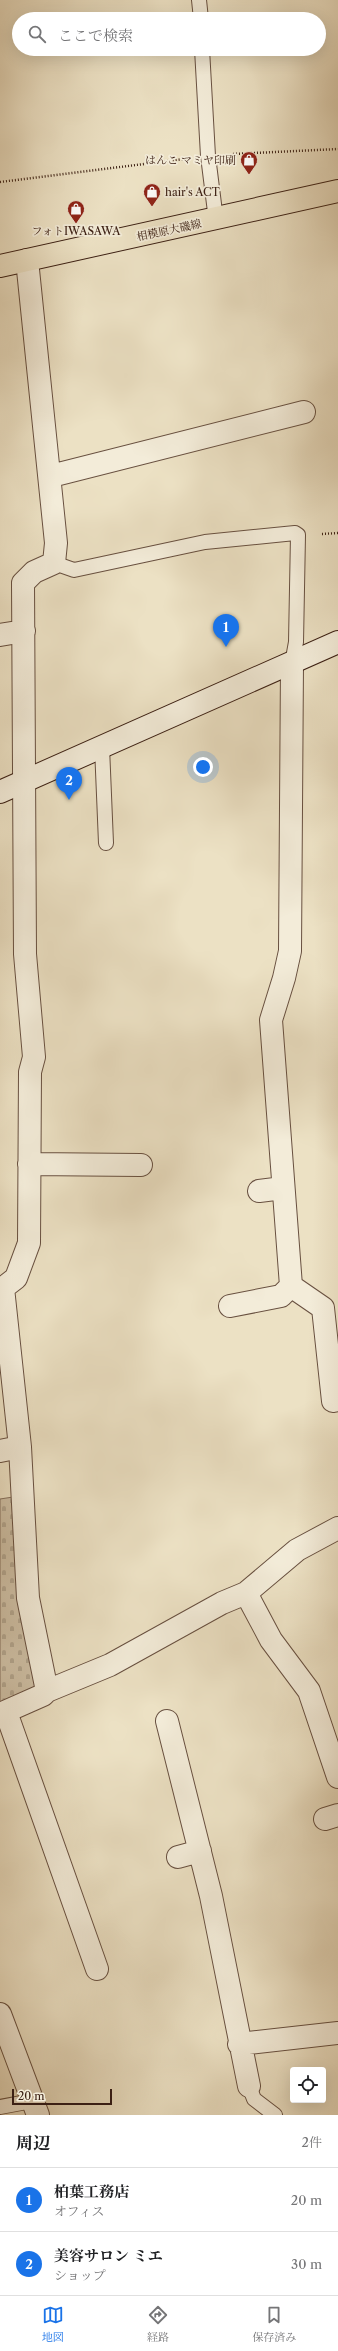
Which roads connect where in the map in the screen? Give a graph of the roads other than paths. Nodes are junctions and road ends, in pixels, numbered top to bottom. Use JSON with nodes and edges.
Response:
{"nodes":[{"id":1,"x":200,"y":0,"type":"edge"},
{"id":2,"x":201,"y":12,"type":"edge"},
{"id":3,"x":202,"y":56,"type":"edge"},
{"id":4,"x":338,"y":191,"type":"edge"},
{"id":5,"x":216,"y":220,"type":"junction"},
{"id":6,"x":27,"y":260,"type":"junction"},
{"id":7,"x":0,"y":266,"type":"edge"},
{"id":8,"x":304,"y":412,"type":"dead end"},
{"id":9,"x":50,"y":476,"type":"junction"},
{"id":10,"x":54,"y":563,"type":"junction"},
{"id":11,"x":24,"y":631,"type":"junction"},
{"id":12,"x":0,"y":635,"type":"edge"},
{"id":13,"x":338,"y":642,"type":"edge"},
{"id":14,"x":292,"y":664,"type":"junction"},
{"id":15,"x":102,"y":747,"type":"junction"},
{"id":16,"x":23,"y":782,"type":"junction"},
{"id":17,"x":0,"y":792,"type":"edge"},
{"id":18,"x":106,"y":843,"type":"dead end"},
{"id":19,"x":29,"y":1164,"type":"junction"},
{"id":20,"x":141,"y":1165,"type":"dead end"},
{"id":21,"x":283,"y":1188,"type":"junction"},
{"id":22,"x":259,"y":1191,"type":"dead end"},
{"id":23,"x":291,"y":1286,"type":"junction"},
{"id":24,"x":2,"y":1288,"type":"edge"},
{"id":25,"x":230,"y":1306,"type":"dead end"},
{"id":26,"x":338,"y":1400,"type":"edge"},
{"id":27,"x":10,"y":1449,"type":"edge"},
{"id":28,"x":338,"y":1528,"type":"edge"},
{"id":29,"x":246,"y":1593,"type":"junction"},
{"id":30,"x":47,"y":1691,"type":"junction"},
{"id":31,"x":3,"y":1713,"type":"edge"},
{"id":32,"x":167,"y":1721,"type":"dead end"},
{"id":33,"x":338,"y":1777,"type":"edge"},
{"id":34,"x":200,"y":1851,"type":"junction"},
{"id":35,"x":178,"y":1857,"type":"dead end"},
{"id":36,"x":97,"y":1969,"type":"dead end"},
{"id":37,"x":2,"y":2025,"type":"edge"},
{"id":38,"x":338,"y":2033,"type":"edge"},
{"id":39,"x":239,"y":2044,"type":"junction"},
{"id":40,"x":249,"y":2086,"type":"joint"},
{"id":41,"x":0,"y":2106,"type":"edge"},
{"id":42,"x":35,"y":2108,"type":"edge"},
{"id":43,"x":275,"y":2115,"type":"edge"}],
"edges":[{"from":1,"to":2,"type":"lane"},
{"from":3,"to":5,"type":"lane"},
{"from":4,"to":5,"type":"main road","name":"相模原大磯線"},
{"from":5,"to":6,"type":"main road","name":"相模原大磯線"},
{"from":6,"to":7,"type":"main road","name":"相模原大磯線"},
{"from":6,"to":9,"type":"street"},
{"from":8,"to":9,"type":"street"},
{"from":9,"to":10,"type":"street"},
{"from":10,"to":11,"type":"street"},
{"from":10,"to":14,"type":"lane"},
{"from":11,"to":12,"type":"street"},
{"from":11,"to":16,"type":"street"},
{"from":13,"to":14,"type":"street"},
{"from":14,"to":15,"type":"street"},
{"from":14,"to":21,"type":"street"},
{"from":15,"to":16,"type":"street"},
{"from":15,"to":18,"type":"lane"},
{"from":16,"to":17,"type":"street"},
{"from":16,"to":19,"type":"street"},
{"from":19,"to":20,"type":"street"},
{"from":19,"to":24,"type":"street"},
{"from":21,"to":22,"type":"street"},
{"from":21,"to":23,"type":"street"},
{"from":23,"to":25,"type":"street"},
{"from":23,"to":26,"type":"street"},
{"from":24,"to":27,"type":"street"},
{"from":27,"to":30,"type":"street"},
{"from":28,"to":29,"type":"street"},
{"from":29,"to":30,"type":"street"},
{"from":29,"to":33,"type":"street"},
{"from":30,"to":31,"type":"street"},
{"from":31,"to":36,"type":"street"},
{"from":32,"to":34,"type":"street"},
{"from":34,"to":35,"type":"street"},
{"from":34,"to":39,"type":"street"},
{"from":37,"to":42,"type":"street"},
{"from":38,"to":39,"type":"street"},
{"from":39,"to":40,"type":"street"},
{"from":40,"to":43,"type":"lane"},
{"from":41,"to":42,"type":"lane"}]}
